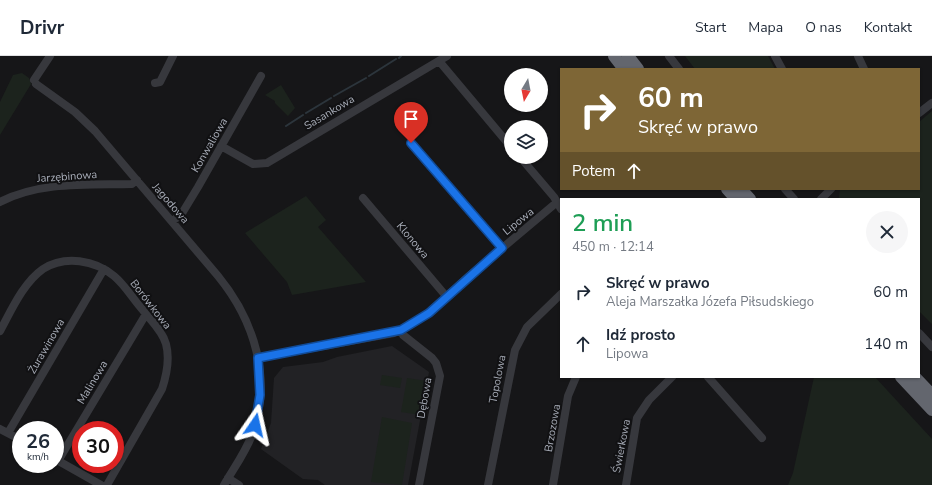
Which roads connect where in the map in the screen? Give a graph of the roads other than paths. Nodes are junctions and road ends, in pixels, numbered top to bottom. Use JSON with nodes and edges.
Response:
{"nodes":[{"id":1,"x":50,"y":56,"type":"edge"},
{"id":2,"x":173,"y":56,"type":"edge"},
{"id":3,"x":447,"y":56,"type":"edge"},
{"id":4,"x":614,"y":56,"type":"edge"},
{"id":5,"x":628,"y":56,"type":"edge"},
{"id":6,"x":669,"y":56,"type":"edge"},
{"id":7,"x":775,"y":56,"type":"edge"},
{"id":8,"x":858,"y":56,"type":"edge"},
{"id":9,"x":439,"y":61,"type":"junction"},
{"id":10,"x":623,"y":68,"type":"edge"},
{"id":11,"x":637,"y":68,"type":"edge"},
{"id":12,"x":678,"y":68,"type":"edge"},
{"id":13,"x":781,"y":68,"type":"edge"},
{"id":14,"x":864,"y":68,"type":"edge"},
{"id":15,"x":261,"y":76,"type":"dead end"},
{"id":16,"x":155,"y":83,"type":"dead end"},
{"id":17,"x":932,"y":103,"type":"edge"},
{"id":18,"x":920,"y":112,"type":"edge"},
{"id":19,"x":504,"y":139,"type":"edge"},
{"id":20,"x":411,"y":143,"type":"dead end"},
{"id":21,"x":221,"y":146,"type":"junction"},
{"id":22,"x":526,"y":164,"type":"edge"},
{"id":23,"x":137,"y":180,"type":"junction"},
{"id":24,"x":728,"y":190,"type":"edge"},
{"id":25,"x":742,"y":190,"type":"edge"},
{"id":26,"x":786,"y":190,"type":"edge"},
{"id":27,"x":830,"y":190,"type":"edge"},
{"id":28,"x":363,"y":198,"type":"dead end"},
{"id":29,"x":735,"y":198,"type":"edge"},
{"id":30,"x":749,"y":198,"type":"edge"},
{"id":31,"x":793,"y":198,"type":"edge"},
{"id":32,"x":822,"y":198,"type":"edge"},
{"id":33,"x":0,"y":202,"type":"edge"},
{"id":34,"x":559,"y":206,"type":"edge"},
{"id":35,"x":172,"y":221,"type":"junction"},
{"id":36,"x":502,"y":248,"type":"junction"},
{"id":37,"x":104,"y":269,"type":"junction"},
{"id":38,"x":560,"y":295,"type":"edge"},
{"id":39,"x":446,"y":296,"type":"junction"},
{"id":40,"x":146,"y":314,"type":"junction"},
{"id":41,"x":401,"y":330,"type":"junction"},
{"id":42,"x":0,"y":331,"type":"edge"},
{"id":43,"x":920,"y":334,"type":"edge"},
{"id":44,"x":932,"y":347,"type":"edge"},
{"id":45,"x":258,"y":358,"type":"junction"},
{"id":46,"x":576,"y":378,"type":"edge"},
{"id":47,"x":671,"y":378,"type":"edge"},
{"id":48,"x":709,"y":378,"type":"edge"},
{"id":49,"x":902,"y":378,"type":"edge"},
{"id":50,"x":916,"y":378,"type":"edge"},
{"id":51,"x":932,"y":395,"type":"edge"},
{"id":52,"x":932,"y":410,"type":"edge"},
{"id":53,"x":0,"y":429,"type":"edge"},
{"id":54,"x":8,"y":433,"type":"junction"},
{"id":55,"x":12,"y":435,"type":"edge"},
{"id":56,"x":762,"y":438,"type":"dead end"},
{"id":57,"x":64,"y":449,"type":"edge"},
{"id":58,"x":64,"y":464,"type":"edge"},
{"id":59,"x":228,"y":478,"type":"junction"},
{"id":60,"x":101,"y":485,"type":"edge"},
{"id":61,"x":107,"y":485,"type":"edge"},
{"id":62,"x":224,"y":485,"type":"edge"},
{"id":63,"x":239,"y":485,"type":"edge"},
{"id":64,"x":419,"y":485,"type":"edge"},
{"id":65,"x":488,"y":485,"type":"edge"},
{"id":66,"x":553,"y":485,"type":"edge"},
{"id":67,"x":626,"y":485,"type":"edge"}],
"edges":[{"from":1,"to":23,"type":"street","name":"Jagodowa"},
{"from":2,"to":16,"type":"street"},
{"from":3,"to":9,"type":"street","name":"Sasankowa"},
{"from":4,"to":10,"type":"highway"},
{"from":5,"to":11,"type":"highway"},
{"from":6,"to":12,"type":"street"},
{"from":7,"to":13,"type":"street"},
{"from":8,"to":14,"type":"street"},
{"from":9,"to":19,"type":"street"},
{"from":9,"to":21,"type":"street","name":"Sasankowa"},
{"from":15,"to":21,"type":"street","name":"Konwaliowa"},
{"from":17,"to":18,"type":"street"},
{"from":20,"to":36,"type":"street"},
{"from":21,"to":35,"type":"street","name":"Konwaliowa"},
{"from":22,"to":34,"type":"street"},
{"from":23,"to":33,"type":"street","name":"Jarzębinowa"},
{"from":23,"to":35,"type":"street","name":"Jagodowa"},
{"from":24,"to":29,"type":"highway"},
{"from":25,"to":30,"type":"highway"},
{"from":26,"to":31,"type":"street"},
{"from":27,"to":32,"type":"street"},
{"from":28,"to":39,"type":"street","name":"Klonowa"},
{"from":34,"to":36,"type":"street","name":"Lipowa"},
{"from":35,"to":45,"type":"street","name":"Jagodowa"},
{"from":36,"to":39,"type":"street","name":"Lipowa"},
{"from":37,"to":40,"type":"street","name":"Borówkowa"},
{"from":37,"to":42,"type":"street","name":"Borówkowa"},
{"from":37,"to":54,"type":"street","name":"Żurawinowa"},
{"from":38,"to":65,"type":"street","name":"Topolowa"},
{"from":39,"to":41,"type":"street","name":"Lipowa"},
{"from":40,"to":57,"type":"street","name":"Malinowa"},
{"from":40,"to":61,"type":"street","name":"Borówkowa"},
{"from":41,"to":45,"type":"street","name":"Lipowa"},
{"from":41,"to":64,"type":"street","name":"Dębowa"},
{"from":43,"to":44,"type":"street"},
{"from":45,"to":59,"type":"street","name":"Jagodowa"},
{"from":46,"to":66,"type":"street","name":"Brzozowa"},
{"from":47,"to":67,"type":"street","name":"Świerkowa"},
{"from":48,"to":56,"type":"street"},
{"from":49,"to":52,"type":"highway"},
{"from":50,"to":51,"type":"highway"},
{"from":53,"to":54,"type":"street"},
{"from":54,"to":55,"type":"street"},
{"from":58,"to":60,"type":"street"},
{"from":59,"to":62,"type":"street","name":"Jagodowa"},
{"from":59,"to":63,"type":"street"}]}
